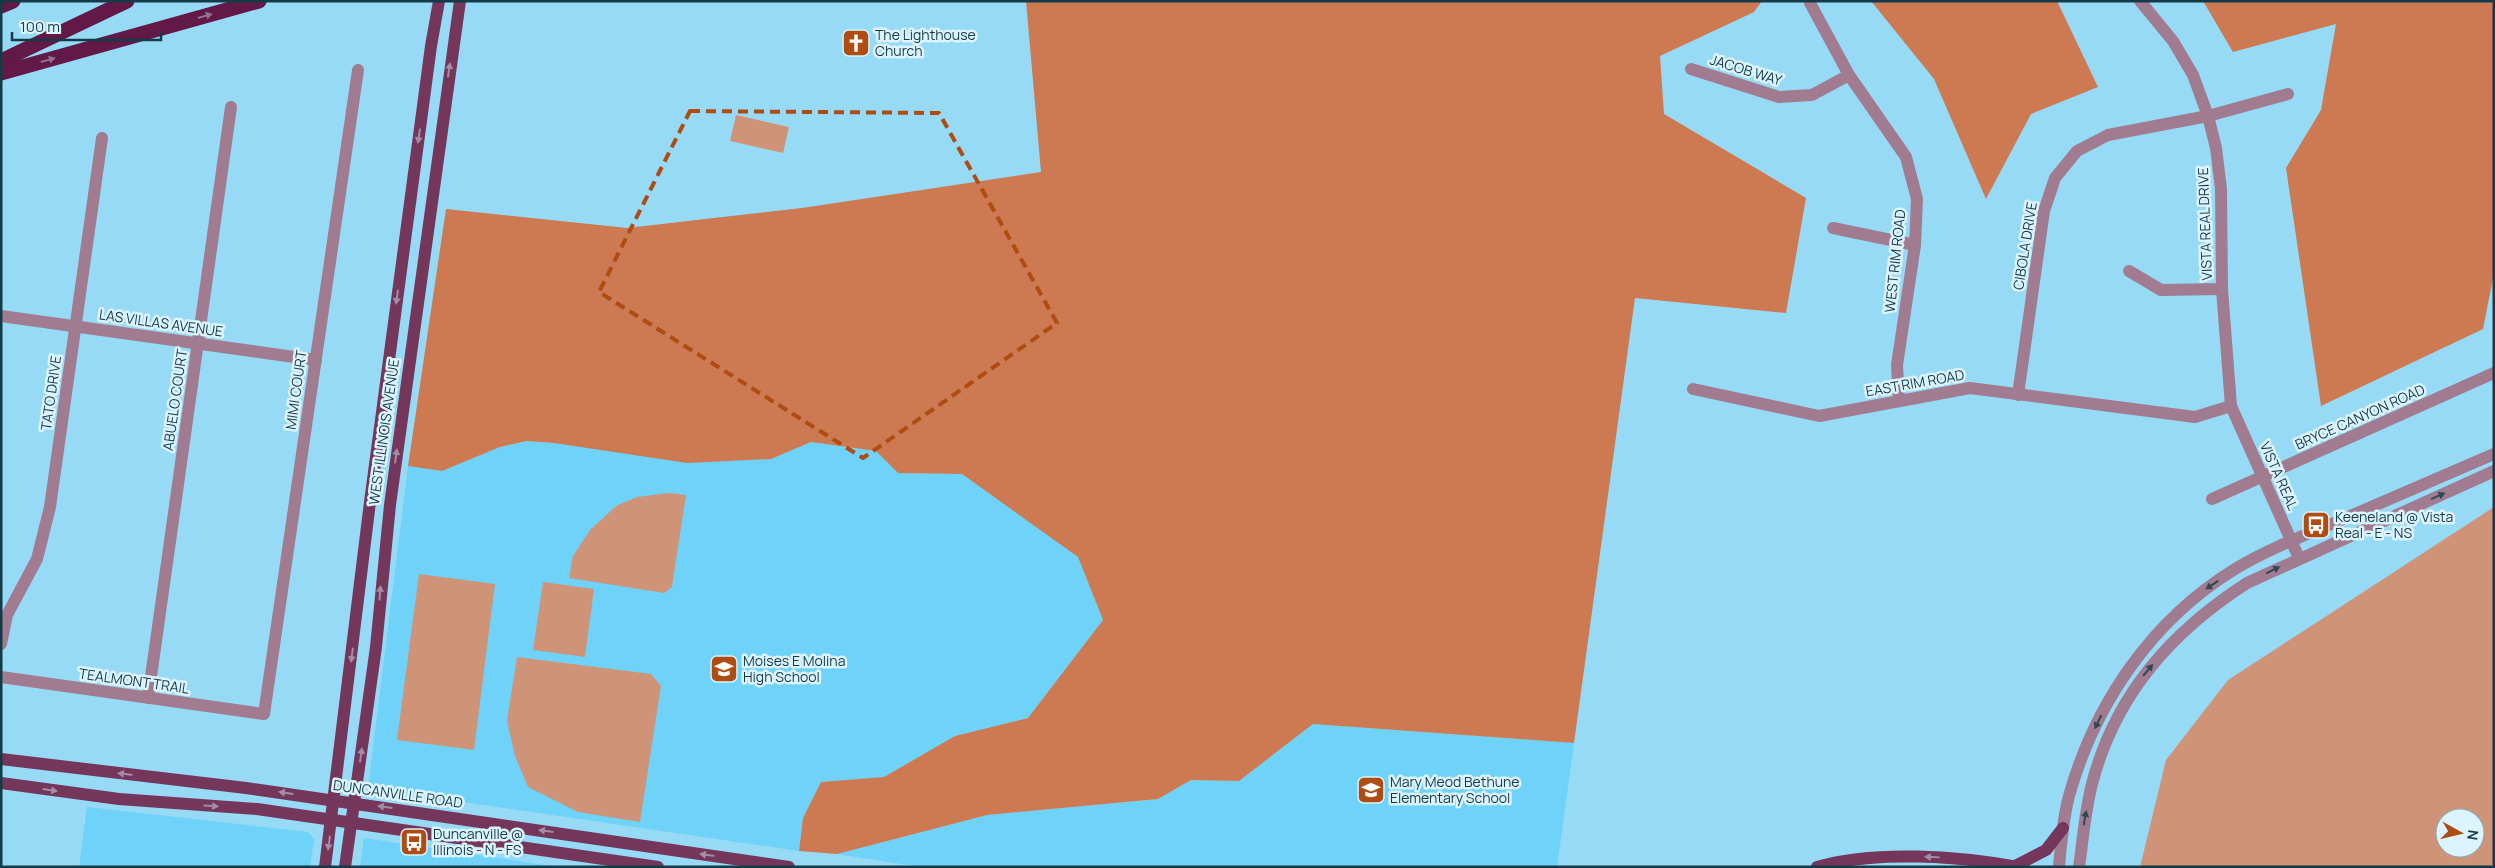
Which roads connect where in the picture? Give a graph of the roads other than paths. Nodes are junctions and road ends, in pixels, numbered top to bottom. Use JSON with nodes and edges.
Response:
{"nodes":[{"id":1,"x":13,"y":1,"type":"edge"},
{"id":2,"x":128,"y":1,"type":"edge"},
{"id":3,"x":259,"y":1,"type":"edge"},
{"id":4,"x":439,"y":1,"type":"edge"},
{"id":5,"x":460,"y":1,"type":"edge"},
{"id":6,"x":2140,"y":1,"type":"edge"},
{"id":7,"x":1810,"y":3,"type":"dead end"},
{"id":8,"x":1,"y":6,"type":"edge"},
{"id":9,"x":1,"y":61,"type":"edge"},
{"id":10,"x":1691,"y":69,"type":"dead end"},
{"id":11,"x":358,"y":70,"type":"dead end"},
{"id":12,"x":1,"y":73,"type":"edge"},
{"id":13,"x":1849,"y":75,"type":"junction"},
{"id":14,"x":426,"y":88,"type":"junction"},
{"id":15,"x":446,"y":92,"type":"junction"},
{"id":16,"x":2288,"y":94,"type":"dead end"},
{"id":17,"x":231,"y":107,"type":"dead end"},
{"id":18,"x":2208,"y":116,"type":"junction"},
{"id":19,"x":102,"y":138,"type":"dead end"},
{"id":20,"x":410,"y":201,"type":"junction"},
{"id":21,"x":430,"y":204,"type":"junction"},
{"id":22,"x":1833,"y":228,"type":"dead end"},
{"id":23,"x":1915,"y":244,"type":"junction"},
{"id":24,"x":2129,"y":271,"type":"dead end"},
{"id":25,"x":2222,"y":289,"type":"junction"},
{"id":26,"x":1,"y":316,"type":"edge"},
{"id":27,"x":75,"y":326,"type":"junction"},
{"id":28,"x":198,"y":344,"type":"junction"},
{"id":29,"x":316,"y":360,"type":"junction"},
{"id":30,"x":2494,"y":373,"type":"edge"},
{"id":31,"x":1693,"y":390,"type":"dead end"},
{"id":32,"x":2018,"y":394,"type":"junction"},
{"id":33,"x":1899,"y":401,"type":"junction"},
{"id":34,"x":2231,"y":406,"type":"junction"},
{"id":35,"x":2244,"y":434,"type":"joint"},
{"id":36,"x":2494,"y":454,"type":"edge"},
{"id":37,"x":2494,"y":471,"type":"edge"},
{"id":38,"x":2263,"y":477,"type":"junction"},
{"id":39,"x":2212,"y":499,"type":"dead end"},
{"id":40,"x":370,"y":502,"type":"junction"},
{"id":41,"x":390,"y":505,"type":"junction"},
{"id":42,"x":2291,"y":541,"type":"junction"},
{"id":43,"x":2299,"y":558,"type":"junction"},
{"id":44,"x":1,"y":644,"type":"edge"},
{"id":45,"x":1,"y":677,"type":"edge"},
{"id":46,"x":148,"y":698,"type":"junction"},
{"id":47,"x":264,"y":714,"type":"joint"},
{"id":48,"x":1,"y":759,"type":"edge"},
{"id":49,"x":1,"y":783,"type":"edge"},
{"id":50,"x":334,"y":800,"type":"junction"},
{"id":51,"x":354,"y":803,"type":"junction"},
{"id":52,"x":332,"y":820,"type":"junction"},
{"id":53,"x":351,"y":822,"type":"junction"},
{"id":54,"x":2063,"y":828,"type":"junction"},
{"id":55,"x":1855,"y":864,"type":"edge"},
{"id":56,"x":2016,"y":866,"type":"edge"},
{"id":57,"x":325,"y":867,"type":"edge"},
{"id":58,"x":345,"y":867,"type":"edge"},
{"id":59,"x":658,"y":867,"type":"edge"},
{"id":60,"x":790,"y":867,"type":"edge"},
{"id":61,"x":1817,"y":867,"type":"edge"},
{"id":62,"x":2059,"y":867,"type":"edge"},
{"id":63,"x":2079,"y":867,"type":"edge"}],
"edges":[{"from":1,"to":8,"type":"highway"},
{"from":2,"to":9,"type":"highway"},
{"from":12,"to":3,"type":"highway","one_way":true},
{"from":4,"to":14,"type":"main road","name":"WEST ILLINOIS AVENUE"},
{"from":15,"to":5,"type":"main road","name":"WEST ILLINOIS AVENUE","one_way":true},
{"from":6,"to":18,"type":"street","name":"VISTA REAL DRIVE"},
{"from":7,"to":13,"type":"street","name":"WEST RIM ROAD"},
{"from":10,"to":13,"type":"street","name":"JACOB WAY"},
{"from":11,"to":29,"type":"street","name":"MIMI COURT"},
{"from":13,"to":23,"type":"street","name":"WEST RIM ROAD"},
{"from":14,"to":15,"type":"main road"},
{"from":14,"to":20,"type":"main road","name":"WEST ILLINOIS AVENUE","one_way":true},
{"from":15,"to":21,"type":"main road","name":"WEST ILLINOIS AVENUE"},
{"from":16,"to":18,"type":"street","name":"CIBOLA DRIVE"},
{"from":17,"to":28,"type":"street","name":"ABUELO COURT"},
{"from":18,"to":25,"type":"street","name":"VISTA REAL DRIVE"},
{"from":18,"to":32,"type":"street","name":"CIBOLA DRIVE"},
{"from":19,"to":27,"type":"street","name":"TATO DRIVE"},
{"from":20,"to":21,"type":"main road"},
{"from":20,"to":40,"type":"main road","name":"WEST ILLINOIS AVENUE","one_way":true},
{"from":41,"to":21,"type":"main road","name":"WEST ILLINOIS AVENUE","one_way":true},
{"from":22,"to":23,"type":"street"},
{"from":23,"to":33,"type":"street","name":"WEST RIM ROAD"},
{"from":24,"to":25,"type":"street"},
{"from":25,"to":34,"type":"street","name":"VISTA REAL DRIVE"},
{"from":26,"to":27,"type":"street","name":"LAS VILLAS AVENUE"},
{"from":27,"to":28,"type":"street","name":"LAS VILLAS AVENUE"},
{"from":27,"to":44,"type":"street","name":"TATO DRIVE"},
{"from":28,"to":29,"type":"street","name":"LAS VILLAS AVENUE"},
{"from":28,"to":46,"type":"street","name":"ABUELO COURT"},
{"from":29,"to":47,"type":"street","name":"MIMI COURT"},
{"from":30,"to":38,"type":"street","name":"BRYCE CANYON ROAD"},
{"from":31,"to":33,"type":"street","name":"EAST RIM ROAD"},
{"from":32,"to":33,"type":"street","name":"EAST RIM ROAD"},
{"from":32,"to":34,"type":"street","name":"EAST RIM ROAD"},
{"from":34,"to":35,"type":"street","name":"VISTA REAL DRIVE"},
{"from":35,"to":38,"type":"street","name":"VISTA REAL"},
{"from":36,"to":42,"type":"street"},
{"from":43,"to":37,"type":"street","one_way":true},
{"from":38,"to":39,"type":"street","name":"BRYCE CANYON ROAD"},
{"from":38,"to":42,"type":"street","name":"VISTA REAL"},
{"from":40,"to":41,"type":"main road"},
{"from":40,"to":50,"type":"main road","name":"WEST ILLINOIS AVENUE","one_way":true},
{"from":51,"to":41,"type":"main road","name":"WEST ILLINOIS AVENUE","one_way":true},
{"from":42,"to":43,"type":"street","name":"VISTA REAL"},
{"from":42,"to":54,"type":"street","one_way":true},
{"from":63,"to":43,"type":"street","one_way":true},
{"from":45,"to":46,"type":"street","name":"TEALMONT TRAIL"},
{"from":46,"to":47,"type":"street","name":"TEALMONT TRAIL"},
{"from":50,"to":48,"type":"main road","name":"DUNCANVILLE ROAD","one_way":true},
{"from":49,"to":52,"type":"main road","one_way":true},
{"from":50,"to":51,"type":"main road","name":"DUNCANVILLE ROAD"},
{"from":50,"to":52,"type":"main road","name":"WEST ILLINOIS AVENUE"},
{"from":51,"to":53,"type":"main road","name":"WEST ILLINOIS AVENUE"},
{"from":60,"to":51,"type":"main road","name":"DUNCANVILLE ROAD","one_way":true},
{"from":52,"to":53,"type":"main road"},
{"from":52,"to":57,"type":"main road","name":"WEST ILLINOIS AVENUE","one_way":true},
{"from":53,"to":58,"type":"main road","name":"WEST ILLINOIS AVENUE"},
{"from":53,"to":59,"type":"main road"},
{"from":54,"to":56,"type":"main road"},
{"from":54,"to":62,"type":"street"},
{"from":56,"to":55,"type":"main road","one_way":true},
{"from":55,"to":61,"type":"main road"}]}
